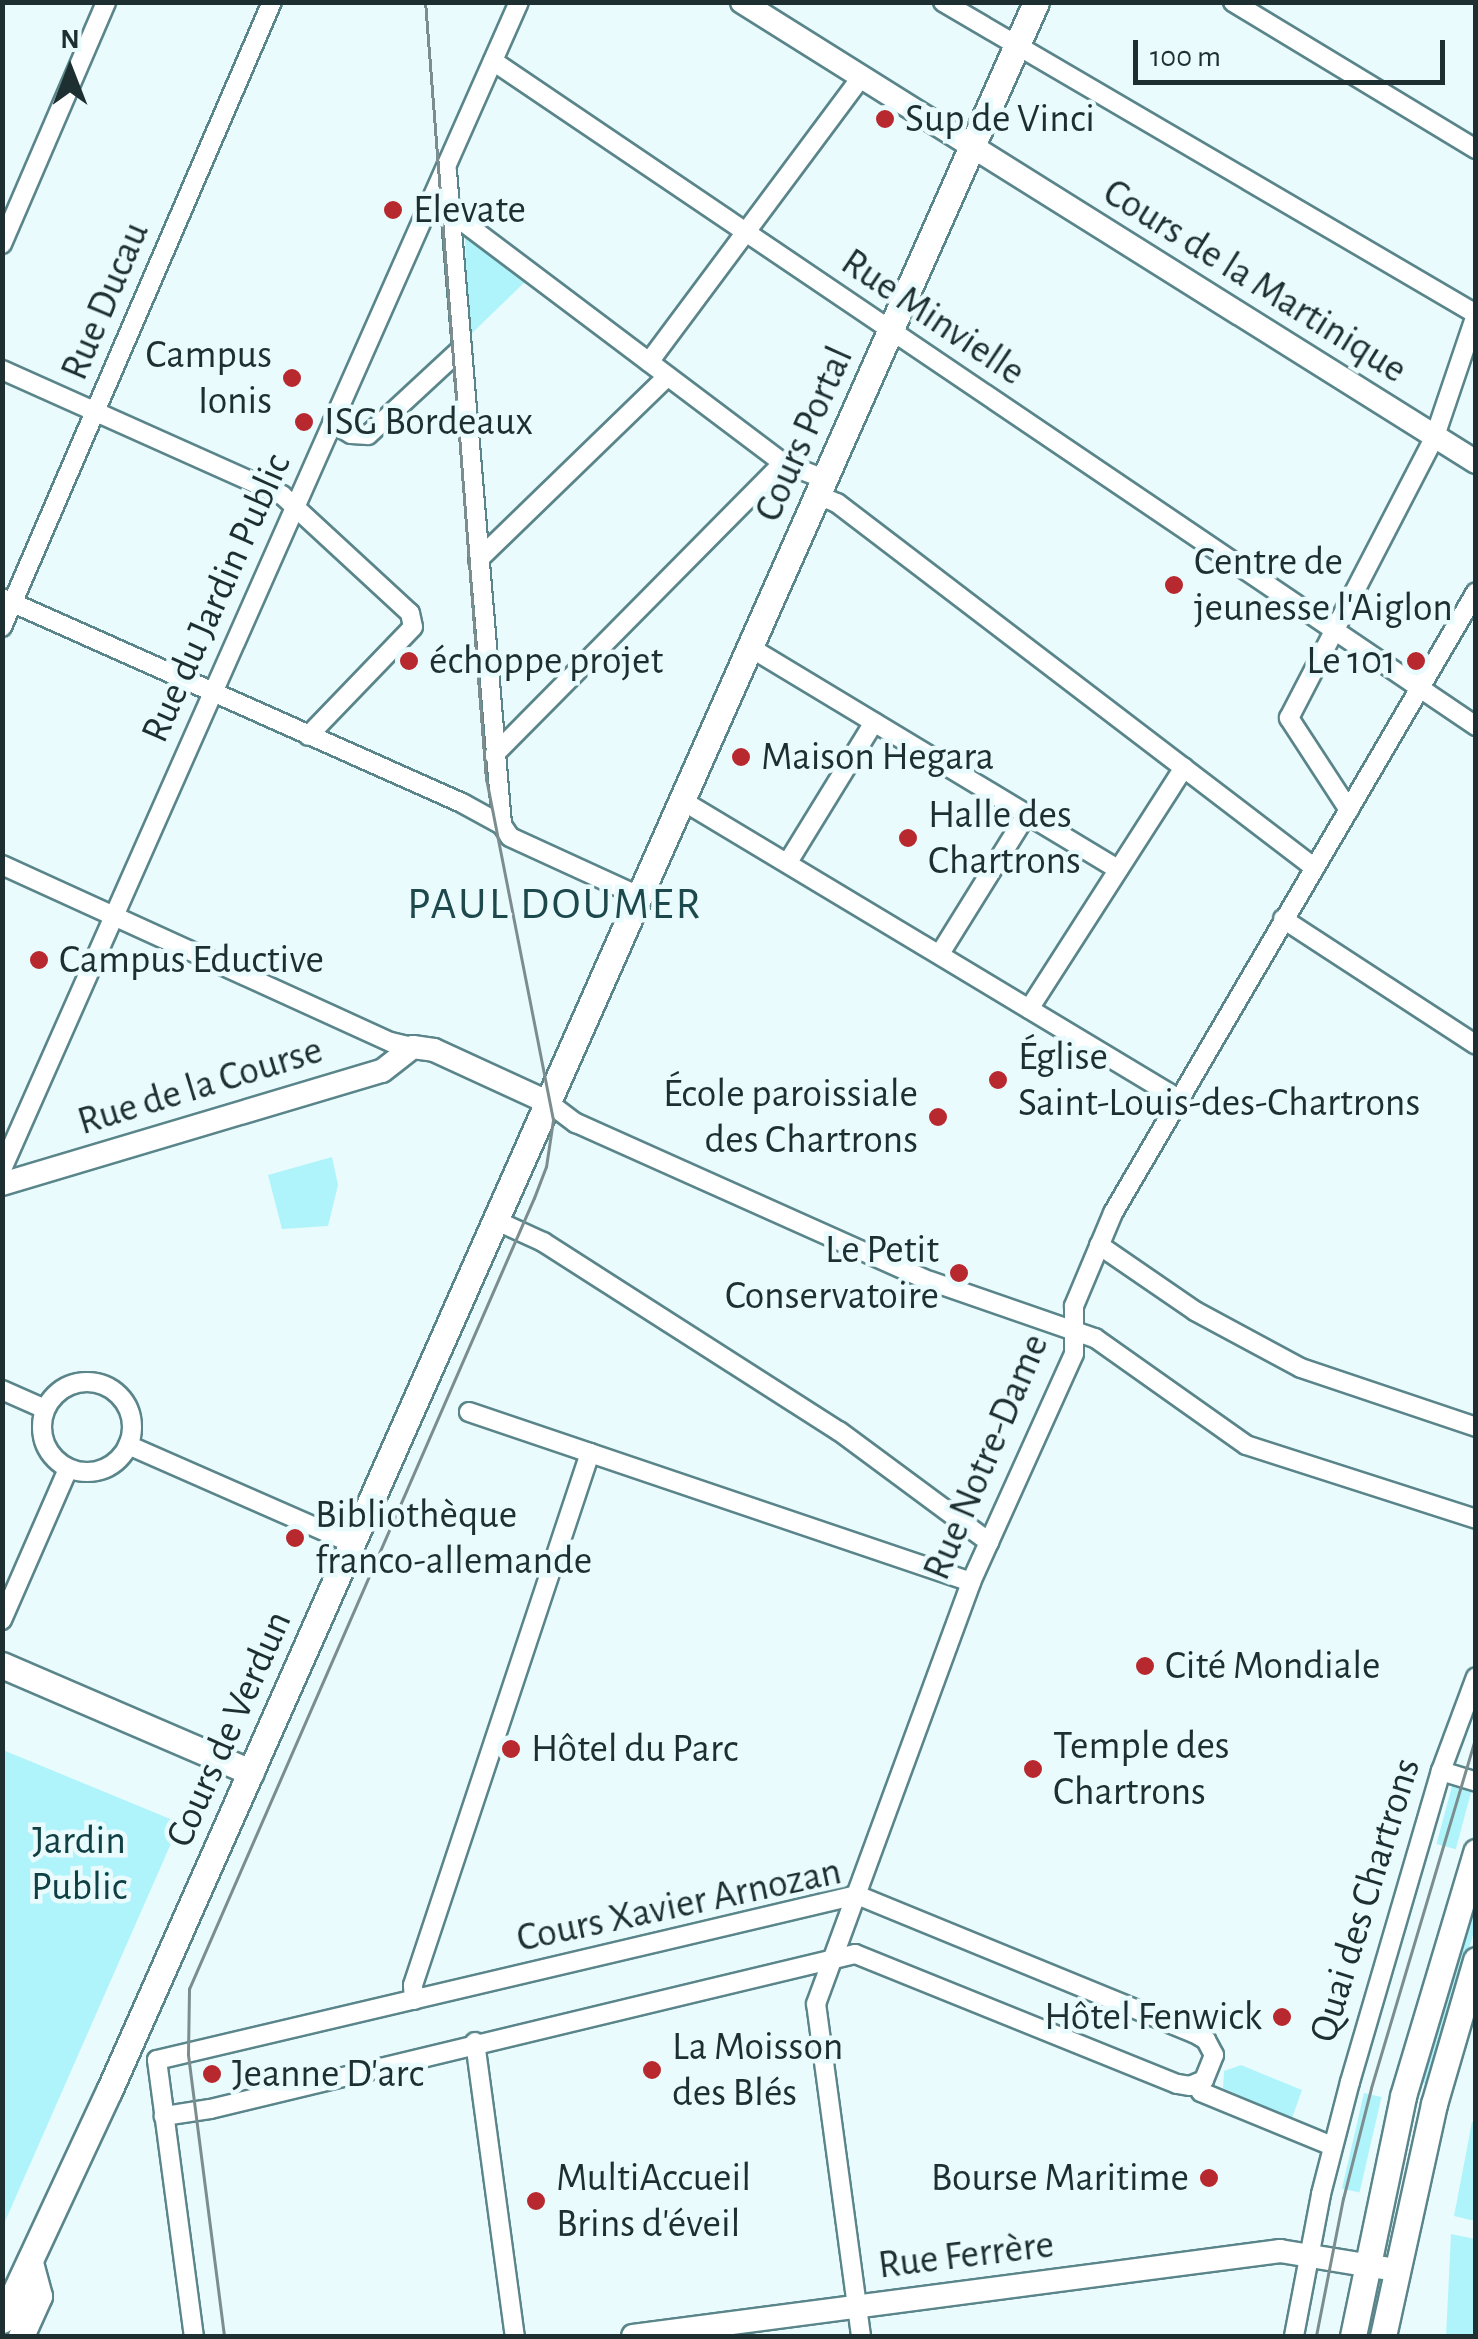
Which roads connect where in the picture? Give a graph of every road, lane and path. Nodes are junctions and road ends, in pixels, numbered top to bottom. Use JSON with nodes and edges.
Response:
{"nodes":[{"id":1,"x":106,"y":2,"type":"edge"},
{"id":2,"x":272,"y":2,"type":"edge"},
{"id":3,"x":520,"y":2,"type":"edge"},
{"id":4,"x":742,"y":2,"type":"edge"},
{"id":5,"x":942,"y":2,"type":"edge"},
{"id":6,"x":1036,"y":2,"type":"edge"},
{"id":7,"x":1233,"y":2,"type":"edge"},
{"id":8,"x":1016,"y":46,"type":"junction"},
{"id":9,"x":493,"y":61,"type":"junction"},
{"id":10,"x":860,"y":78,"type":"junction"},
{"id":11,"x":971,"y":148,"type":"junction"},
{"id":12,"x":1476,"y":149,"type":"edge"},
{"id":13,"x":447,"y":166,"type":"junction"},
{"id":14,"x":450,"y":212,"type":"junction"},
{"id":15,"x":746,"y":232,"type":"junction"},
{"id":16,"x":2,"y":244,"type":"edge"},
{"id":17,"x":1476,"y":315,"type":"edge"},
{"id":18,"x":891,"y":330,"type":"junction"},
{"id":19,"x":462,"y":348,"type":"junction"},
{"id":20,"x":649,"y":362,"type":"junction"},
{"id":21,"x":2,"y":370,"type":"edge"},
{"id":22,"x":668,"y":376,"type":"junction"},
{"id":23,"x":95,"y":412,"type":"junction"},
{"id":24,"x":332,"y":424,"type":"junction"},
{"id":25,"x":1435,"y":436,"type":"junction"},
{"id":26,"x":1476,"y":462,"type":"edge"},
{"id":27,"x":783,"y":463,"type":"junction"},
{"id":28,"x":822,"y":487,"type":"junction"},
{"id":29,"x":295,"y":507,"type":"junction"},
{"id":30,"x":478,"y":560,"type":"junction"},
{"id":31,"x":1476,"y":592,"type":"edge"},
{"id":32,"x":8,"y":600,"type":"edge"},
{"id":33,"x":2,"y":627,"type":"edge"},
{"id":34,"x":1334,"y":632,"type":"junction"},
{"id":35,"x":751,"y":648,"type":"junction"},
{"id":36,"x":1419,"y":688,"type":"junction"},
{"id":37,"x":212,"y":691,"type":"junction"},
{"id":38,"x":874,"y":722,"type":"junction"},
{"id":39,"x":1476,"y":726,"type":"edge"},
{"id":40,"x":308,"y":736,"type":"junction"},
{"id":41,"x":494,"y":755,"type":"junction"},
{"id":42,"x":1184,"y":768,"type":"junction"},
{"id":43,"x":683,"y":801,"type":"junction"},
{"id":44,"x":1349,"y":810,"type":"junction"},
{"id":45,"x":1027,"y":814,"type":"junction"},
{"id":46,"x":502,"y":825,"type":"junction"},
{"id":47,"x":788,"y":862,"type":"junction"},
{"id":48,"x":2,"y":865,"type":"edge"},
{"id":49,"x":1315,"y":868,"type":"junction"},
{"id":50,"x":1118,"y":869,"type":"junction"},
{"id":51,"x":641,"y":897,"type":"junction"},
{"id":52,"x":114,"y":916,"type":"junction"},
{"id":53,"x":1283,"y":919,"type":"junction"},
{"id":54,"x":942,"y":952,"type":"junction"},
{"id":55,"x":1029,"y":1009,"type":"junction"},
{"id":56,"x":1476,"y":1045,"type":"edge"},
{"id":57,"x":413,"y":1047,"type":"junction"},
{"id":58,"x":1177,"y":1098,"type":"junction"},
{"id":59,"x":549,"y":1102,"type":"junction"},
{"id":60,"x":2,"y":1169,"type":"edge"},
{"id":61,"x":2,"y":1184,"type":"edge"},
{"id":62,"x":497,"y":1221,"type":"junction"},
{"id":63,"x":1100,"y":1245,"type":"junction"},
{"id":64,"x":1077,"y":1332,"type":"junction"},
{"id":65,"x":2,"y":1390,"type":"edge"},
{"id":66,"x":45,"y":1409,"type":"junction"},
{"id":67,"x":469,"y":1412,"type":"dead end"},
{"id":68,"x":1476,"y":1427,"type":"edge"},
{"id":69,"x":128,"y":1445,"type":"junction"},
{"id":70,"x":590,"y":1453,"type":"junction"},
{"id":71,"x":68,"y":1468,"type":"junction"},
{"id":72,"x":1476,"y":1519,"type":"edge"},
{"id":73,"x":989,"y":1542,"type":"junction"},
{"id":74,"x":353,"y":1544,"type":"junction"},
{"id":75,"x":971,"y":1582,"type":"junction"},
{"id":76,"x":2,"y":1620,"type":"edge"},
{"id":77,"x":2,"y":1665,"type":"edge"},
{"id":78,"x":1476,"y":1677,"type":"edge"},
{"id":79,"x":1441,"y":1771,"type":"junction"},
{"id":80,"x":251,"y":1772,"type":"junction"},
{"id":81,"x":1476,"y":1782,"type":"edge"},
{"id":82,"x":1476,"y":1852,"type":"edge"},
{"id":83,"x":857,"y":1896,"type":"junction"},
{"id":84,"x":834,"y":1958,"type":"junction"},
{"id":85,"x":1476,"y":1960,"type":"edge"},
{"id":86,"x":414,"y":2000,"type":"junction"},
{"id":87,"x":475,"y":2042,"type":"junction"},
{"id":88,"x":128,"y":2048,"type":"junction"},
{"id":89,"x":157,"y":2060,"type":"junction"},
{"id":90,"x":1197,"y":2085,"type":"junction"},
{"id":91,"x":164,"y":2116,"type":"junction"},
{"id":92,"x":1332,"y":2146,"type":"junction"},
{"id":93,"x":1309,"y":2254,"type":"junction"},
{"id":94,"x":30,"y":2262,"type":"junction"},
{"id":95,"x":1366,"y":2264,"type":"junction"},
{"id":96,"x":1396,"y":2270,"type":"junction"},
{"id":97,"x":858,"y":2307,"type":"junction"},
{"id":98,"x":2,"y":2320,"type":"edge"},
{"id":99,"x":21,"y":2336,"type":"edge"},
{"id":100,"x":194,"y":2336,"type":"edge"},
{"id":101,"x":514,"y":2336,"type":"edge"},
{"id":102,"x":633,"y":2336,"type":"edge"},
{"id":103,"x":862,"y":2336,"type":"edge"},
{"id":104,"x":1294,"y":2336,"type":"edge"},
{"id":105,"x":1353,"y":2336,"type":"edge"},
{"id":106,"x":1383,"y":2336,"type":"edge"}],
"edges":[{"from":1,"to":16,"type":"street"},
{"from":2,"to":23,"type":"street","name":"Rue Ducau"},
{"from":3,"to":9,"type":"street","name":"Rue du Jardin Public"},
{"from":4,"to":10,"type":"street","name":"Cours de la Martinique"},
{"from":5,"to":8,"type":"street"},
{"from":6,"to":8,"type":"main road","name":"Cours Portal"},
{"from":7,"to":12,"type":"street"},
{"from":8,"to":11,"type":"main road","name":"Cours Portal"},
{"from":8,"to":17,"type":"street"},
{"from":9,"to":13,"type":"street","name":"Rue du Jardin Public"},
{"from":9,"to":15,"type":"street","name":"Rue Minvielle"},
{"from":10,"to":11,"type":"street","name":"Cours de la Martinique"},
{"from":10,"to":15,"type":"street"},
{"from":11,"to":18,"type":"main road","name":"Cours Portal"},
{"from":11,"to":25,"type":"street","name":"Cours de la Martinique"},
{"from":13,"to":14,"type":"street"},
{"from":13,"to":24,"type":"street","name":"Rue du Jardin Public"},
{"from":14,"to":19,"type":"street"},
{"from":14,"to":20,"type":"street"},
{"from":15,"to":18,"type":"street","name":"Rue Minvielle"},
{"from":15,"to":20,"type":"street"},
{"from":17,"to":25,"type":"street"},
{"from":18,"to":28,"type":"main road","name":"Cours Portal"},
{"from":18,"to":34,"type":"street","name":"Rue Minvielle"},
{"from":19,"to":24,"type":"street"},
{"from":19,"to":30,"type":"street"},
{"from":20,"to":22,"type":"street"},
{"from":21,"to":23,"type":"street"},
{"from":22,"to":27,"type":"street"},
{"from":22,"to":30,"type":"street"},
{"from":23,"to":29,"type":"street"},
{"from":23,"to":32,"type":"street","name":"Rue Ducau"},
{"from":24,"to":29,"type":"street","name":"Rue du Jardin Public"},
{"from":25,"to":26,"type":"street","name":"Cours de la Martinique"},
{"from":25,"to":34,"type":"street"},
{"from":27,"to":28,"type":"street"},
{"from":27,"to":41,"type":"street"},
{"from":28,"to":35,"type":"main road","name":"Cours Portal"},
{"from":28,"to":42,"type":"street"},
{"from":29,"to":37,"type":"street","name":"Rue du Jardin Public"},
{"from":29,"to":40,"type":"street"},
{"from":30,"to":41,"type":"street"},
{"from":31,"to":36,"type":"street","name":"Rue Notre-Dame"},
{"from":32,"to":33,"type":"street","name":"Rue Ducau"},
{"from":32,"to":37,"type":"street"},
{"from":34,"to":36,"type":"street","name":"Rue Minvielle"},
{"from":34,"to":44,"type":"street"},
{"from":35,"to":38,"type":"street"},
{"from":35,"to":43,"type":"main road","name":"Cours Portal"},
{"from":36,"to":39,"type":"street","name":"Rue Minvielle"},
{"from":36,"to":44,"type":"street","name":"Rue Notre-Dame"},
{"from":37,"to":40,"type":"street"},
{"from":37,"to":52,"type":"street","name":"Rue du Jardin Public"},
{"from":38,"to":45,"type":"street"},
{"from":38,"to":47,"type":"street"},
{"from":40,"to":46,"type":"street"},
{"from":41,"to":46,"type":"street"},
{"from":42,"to":49,"type":"street"},
{"from":42,"to":50,"type":"street"},
{"from":43,"to":47,"type":"street"},
{"from":43,"to":51,"type":"main road","name":"Cours Portal"},
{"from":44,"to":49,"type":"street","name":"Rue Notre-Dame"},
{"from":45,"to":50,"type":"street"},
{"from":45,"to":54,"type":"street"},
{"from":46,"to":51,"type":"street"},
{"from":47,"to":54,"type":"street"},
{"from":48,"to":52,"type":"street"},
{"from":49,"to":53,"type":"street","name":"Rue Notre-Dame"},
{"from":50,"to":55,"type":"street"},
{"from":51,"to":59,"type":"main road","name":"Cours de Verdun"},
{"from":52,"to":57,"type":"street"},
{"from":52,"to":60,"type":"street","name":"Rue du Jardin Public"},
{"from":53,"to":56,"type":"street"},
{"from":53,"to":58,"type":"street","name":"Rue Notre-Dame"},
{"from":54,"to":55,"type":"street"},
{"from":55,"to":58,"type":"street"},
{"from":57,"to":59,"type":"street"},
{"from":57,"to":61,"type":"street","name":"Rue de la Course"},
{"from":58,"to":63,"type":"street","name":"Rue Notre-Dame"},
{"from":59,"to":62,"type":"main road","name":"Cours de Verdun"},
{"from":59,"to":64,"type":"street"},
{"from":62,"to":73,"type":"street"},
{"from":62,"to":74,"type":"main road","name":"Cours de Verdun"},
{"from":63,"to":64,"type":"street","name":"Rue Notre-Dame"},
{"from":63,"to":68,"type":"street"},
{"from":64,"to":72,"type":"street"},
{"from":64,"to":73,"type":"street","name":"Rue Notre-Dame"},
{"from":65,"to":66,"type":"street"},
{"from":66,"to":69,"type":"street"},
{"from":66,"to":71,"type":"street"},
{"from":67,"to":70,"type":"street"},
{"from":69,"to":71,"type":"street"},
{"from":69,"to":74,"type":"street"},
{"from":70,"to":75,"type":"street"},
{"from":70,"to":86,"type":"street"},
{"from":71,"to":76,"type":"street"},
{"from":73,"to":75,"type":"street","name":"Rue Notre-Dame"},
{"from":74,"to":80,"type":"main road","name":"Cours de Verdun"},
{"from":75,"to":83,"type":"street","name":"Rue Notre-Dame"},
{"from":77,"to":80,"type":"main road"},
{"from":78,"to":79,"type":"street","name":"Quai des Chartrons"},
{"from":79,"to":81,"type":"street"},
{"from":79,"to":92,"type":"street","name":"Quai des Chartrons"},
{"from":80,"to":88,"type":"main road","name":"Cours de Verdun"},
{"from":82,"to":95,"type":"main road"},
{"from":83,"to":84,"type":"street","name":"Rue Notre-Dame"},
{"from":83,"to":86,"type":"street","name":"Cours Xavier Arnozan"},
{"from":83,"to":90,"type":"street","name":"Cours Xavier Arnozan"},
{"from":84,"to":87,"type":"street","name":"Cours Xavier Arnozan"},
{"from":84,"to":90,"type":"street","name":"Cours Xavier Arnozan"},
{"from":84,"to":97,"type":"street","name":"Rue Notre-Dame"},
{"from":85,"to":96,"type":"main road"},
{"from":86,"to":89,"type":"street","name":"Cours Xavier Arnozan"},
{"from":87,"to":91,"type":"street","name":"Cours Xavier Arnozan"},
{"from":87,"to":101,"type":"street"},
{"from":88,"to":89,"type":"street"},
{"from":88,"to":94,"type":"main road","name":"Cours de Verdun"},
{"from":89,"to":91,"type":"street"},
{"from":90,"to":92,"type":"street","name":"Cours Xavier Arnozan"},
{"from":91,"to":100,"type":"street"},
{"from":92,"to":93,"type":"street","name":"Quai des Chartrons"},
{"from":93,"to":95,"type":"street","name":"Rue Ferrère"},
{"from":93,"to":97,"type":"street","name":"Rue Ferrère"},
{"from":93,"to":104,"type":"street","name":"Quai des Chartrons"},
{"from":94,"to":98,"type":"main road","name":"Cours de Verdun"},
{"from":94,"to":99,"type":"main road","name":"Cours de Verdun"},
{"from":95,"to":96,"type":"street","name":"Rue Ferrère"},
{"from":95,"to":105,"type":"main road"},
{"from":96,"to":106,"type":"main road"},
{"from":97,"to":102,"type":"street","name":"Rue Ferrère"},
{"from":97,"to":103,"type":"street","name":"Rue Notre-Dame"}]}
